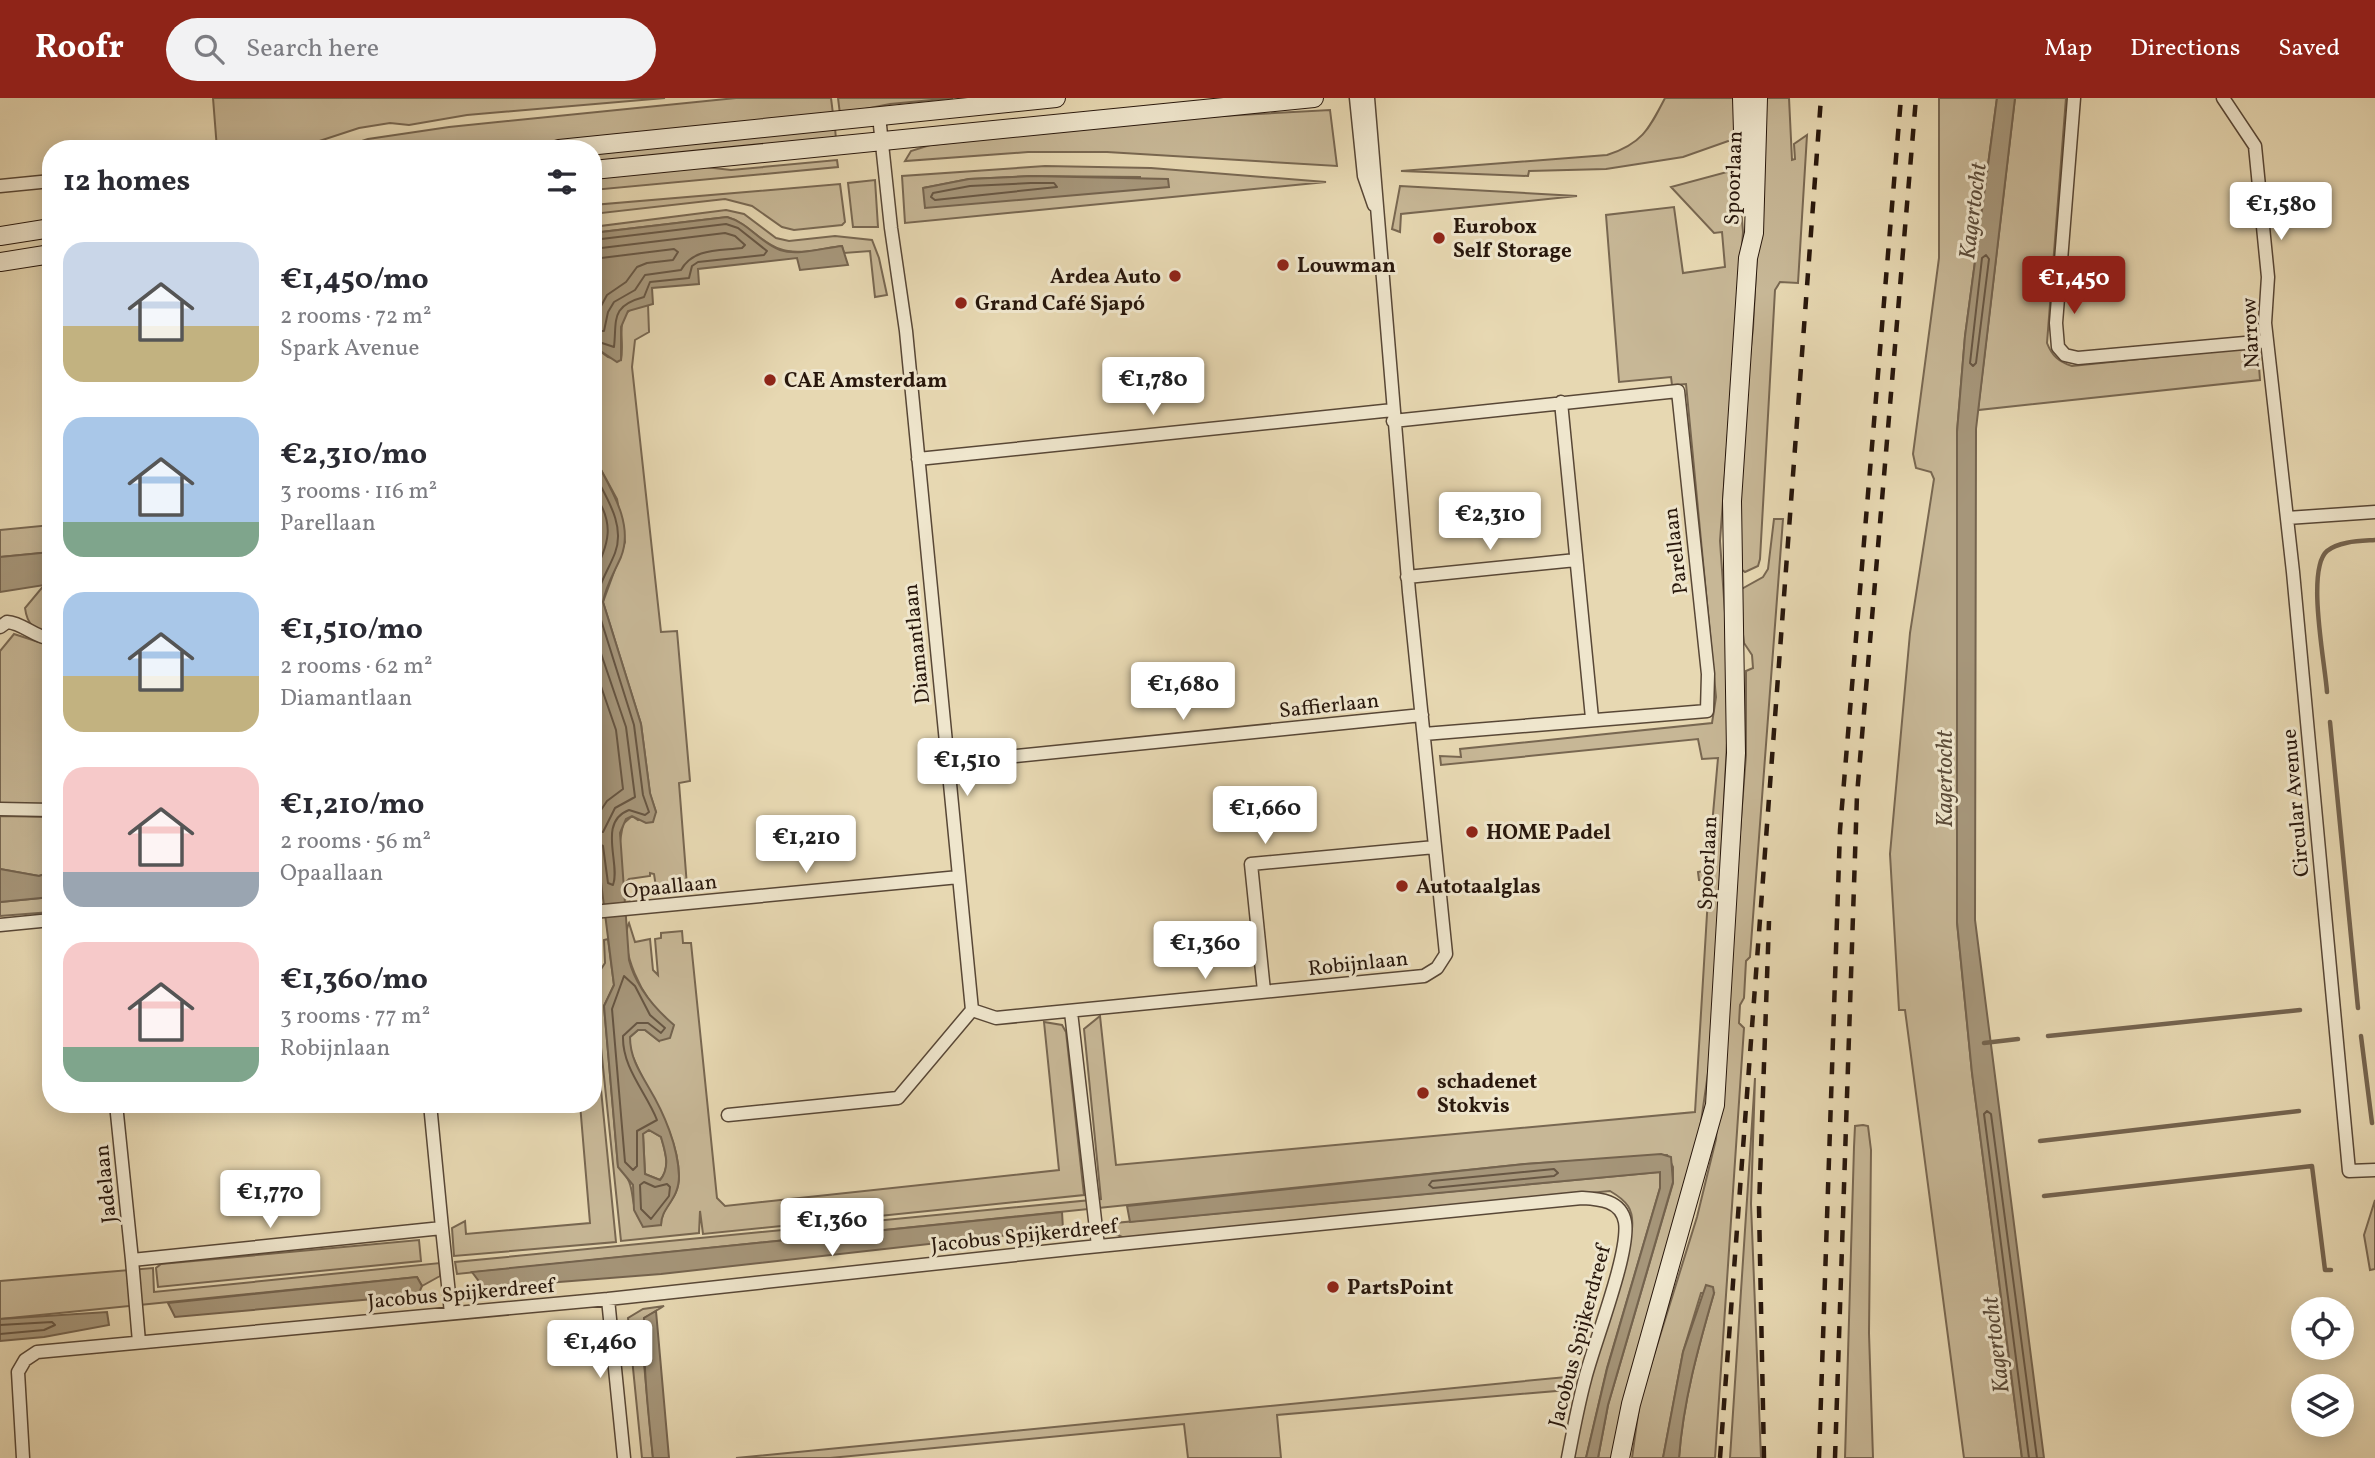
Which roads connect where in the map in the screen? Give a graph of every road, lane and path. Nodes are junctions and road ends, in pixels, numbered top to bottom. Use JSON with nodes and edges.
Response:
{"nodes":[{"id":1,"x":1056,"y":98,"type":"edge"},
{"id":2,"x":1314,"y":98,"type":"edge"},
{"id":3,"x":1356,"y":98,"type":"edge"},
{"id":4,"x":1368,"y":98,"type":"edge"},
{"id":5,"x":1742,"y":98,"type":"edge"},
{"id":6,"x":2074,"y":98,"type":"edge"},
{"id":7,"x":2223,"y":98,"type":"edge"},
{"id":8,"x":1752,"y":111,"type":"edge"},
{"id":9,"x":879,"y":116,"type":"junction"},
{"id":10,"x":881,"y":141,"type":"junction"},
{"id":11,"x":602,"y":145,"type":"edge"},
{"id":12,"x":602,"y":169,"type":"edge"},
{"id":13,"x":42,"y":182,"type":"edge"},
{"id":14,"x":0,"y":186,"type":"edge"},
{"id":15,"x":1375,"y":209,"type":"junction"},
{"id":16,"x":42,"y":229,"type":"edge"},
{"id":17,"x":0,"y":236,"type":"edge"},
{"id":18,"x":42,"y":255,"type":"edge"},
{"id":19,"x":0,"y":262,"type":"edge"},
{"id":20,"x":2267,"y":341,"type":"junction"},
{"id":21,"x":1561,"y":402,"type":"junction"},
{"id":22,"x":1393,"y":415,"type":"junction"},
{"id":23,"x":918,"y":459,"type":"junction"},
{"id":24,"x":2375,"y":512,"type":"edge"},
{"id":25,"x":2287,"y":518,"type":"junction"},
{"id":26,"x":1576,"y":560,"type":"junction"},
{"id":27,"x":1407,"y":577,"type":"junction"},
{"id":28,"x":0,"y":627,"type":"edge"},
{"id":29,"x":42,"y":638,"type":"edge"},
{"id":30,"x":1422,"y":715,"type":"junction"},
{"id":31,"x":1592,"y":718,"type":"junction"},
{"id":32,"x":1424,"y":734,"type":"junction"},
{"id":33,"x":947,"y":763,"type":"junction"},
{"id":34,"x":0,"y":809,"type":"edge"},
{"id":35,"x":42,"y":810,"type":"edge"},
{"id":36,"x":1435,"y":847,"type":"junction"},
{"id":37,"x":958,"y":877,"type":"junction"},
{"id":38,"x":602,"y":911,"type":"edge"},
{"id":39,"x":42,"y":921,"type":"edge"},
{"id":40,"x":0,"y":925,"type":"edge"},
{"id":41,"x":1264,"y":991,"type":"junction"},
{"id":42,"x":972,"y":1010,"type":"junction"},
{"id":43,"x":1071,"y":1012,"type":"junction"},
{"id":44,"x":117,"y":1113,"type":"edge"},
{"id":45,"x":431,"y":1113,"type":"edge"},
{"id":46,"x":728,"y":1115,"type":"dead end"},
{"id":47,"x":2375,"y":1170,"type":"edge"},
{"id":48,"x":442,"y":1228,"type":"junction"},
{"id":49,"x":1098,"y":1246,"type":"junction"},
{"id":50,"x":132,"y":1260,"type":"junction"},
{"id":51,"x":608,"y":1299,"type":"junction"},
{"id":52,"x":451,"y":1313,"type":"junction"},
{"id":53,"x":139,"y":1342,"type":"junction"},
{"id":54,"x":23,"y":1458,"type":"edge"},
{"id":55,"x":624,"y":1458,"type":"edge"},
{"id":56,"x":1567,"y":1458,"type":"edge"},
{"id":57,"x":1620,"y":1458,"type":"edge"}],
"edges":[{"from":1,"to":9,"type":"main road"},
{"from":2,"to":10,"type":"main road"},
{"from":3,"to":15,"type":"street"},
{"from":4,"to":15,"type":"street"},
{"from":5,"to":8,"type":"main road","name":"Spoorlaan"},
{"from":6,"to":20,"type":"street"},
{"from":7,"to":20,"type":"street","name":"Narrow"},
{"from":8,"to":57,"type":"main road","name":"Spoorlaan"},
{"from":9,"to":10,"type":"street","name":"Diamantlaan"},
{"from":9,"to":11,"type":"main road"},
{"from":10,"to":12,"type":"main road"},
{"from":10,"to":23,"type":"street","name":"Diamantlaan"},
{"from":13,"to":14,"type":"street"},
{"from":15,"to":22,"type":"street"},
{"from":16,"to":17,"type":"main road"},
{"from":18,"to":19,"type":"main road"},
{"from":20,"to":25,"type":"street","name":"Narrow"},
{"from":21,"to":22,"type":"street","name":"Parellaan"},
{"from":21,"to":26,"type":"street"},
{"from":21,"to":31,"type":"street","name":"Parellaan"},
{"from":22,"to":23,"type":"street","name":"Parellaan"},
{"from":22,"to":27,"type":"street"},
{"from":23,"to":33,"type":"street","name":"Diamantlaan"},
{"from":24,"to":25,"type":"street"},
{"from":25,"to":47,"type":"street","name":"Circular Avenue"},
{"from":26,"to":27,"type":"street"},
{"from":26,"to":31,"type":"street"},
{"from":27,"to":30,"type":"street"},
{"from":28,"to":29,"type":"street"},
{"from":30,"to":32,"type":"street"},
{"from":30,"to":33,"type":"street","name":"Saffierlaan"},
{"from":31,"to":32,"type":"street","name":"Parellaan"},
{"from":32,"to":36,"type":"street"},
{"from":33,"to":37,"type":"street","name":"Diamantlaan"},
{"from":34,"to":35,"type":"street"},
{"from":36,"to":41,"type":"street","name":"Robijnlaan"},
{"from":36,"to":41,"type":"street"},
{"from":37,"to":38,"type":"street","name":"Opaallaan"},
{"from":37,"to":42,"type":"street","name":"Diamantlaan"},
{"from":39,"to":40,"type":"street"},
{"from":41,"to":43,"type":"street","name":"Robijnlaan"},
{"from":42,"to":43,"type":"street","name":"Robijnlaan"},
{"from":42,"to":46,"type":"street"},
{"from":43,"to":49,"type":"street"},
{"from":44,"to":50,"type":"street","name":"Jadelaan"},
{"from":45,"to":48,"type":"street"},
{"from":48,"to":50,"type":"street"},
{"from":48,"to":52,"type":"street"},
{"from":49,"to":51,"type":"street","name":"Jacobus Spijkerdreef"},
{"from":49,"to":56,"type":"street","name":"Jacobus Spijkerdreef"},
{"from":50,"to":53,"type":"street","name":"Jadelaan"},
{"from":51,"to":52,"type":"street","name":"Jacobus Spijkerdreef"},
{"from":51,"to":55,"type":"street"},
{"from":52,"to":53,"type":"street","name":"Jacobus Spijkerdreef"},
{"from":53,"to":54,"type":"street","name":"Jacobus Spijkerdreef"}]}
